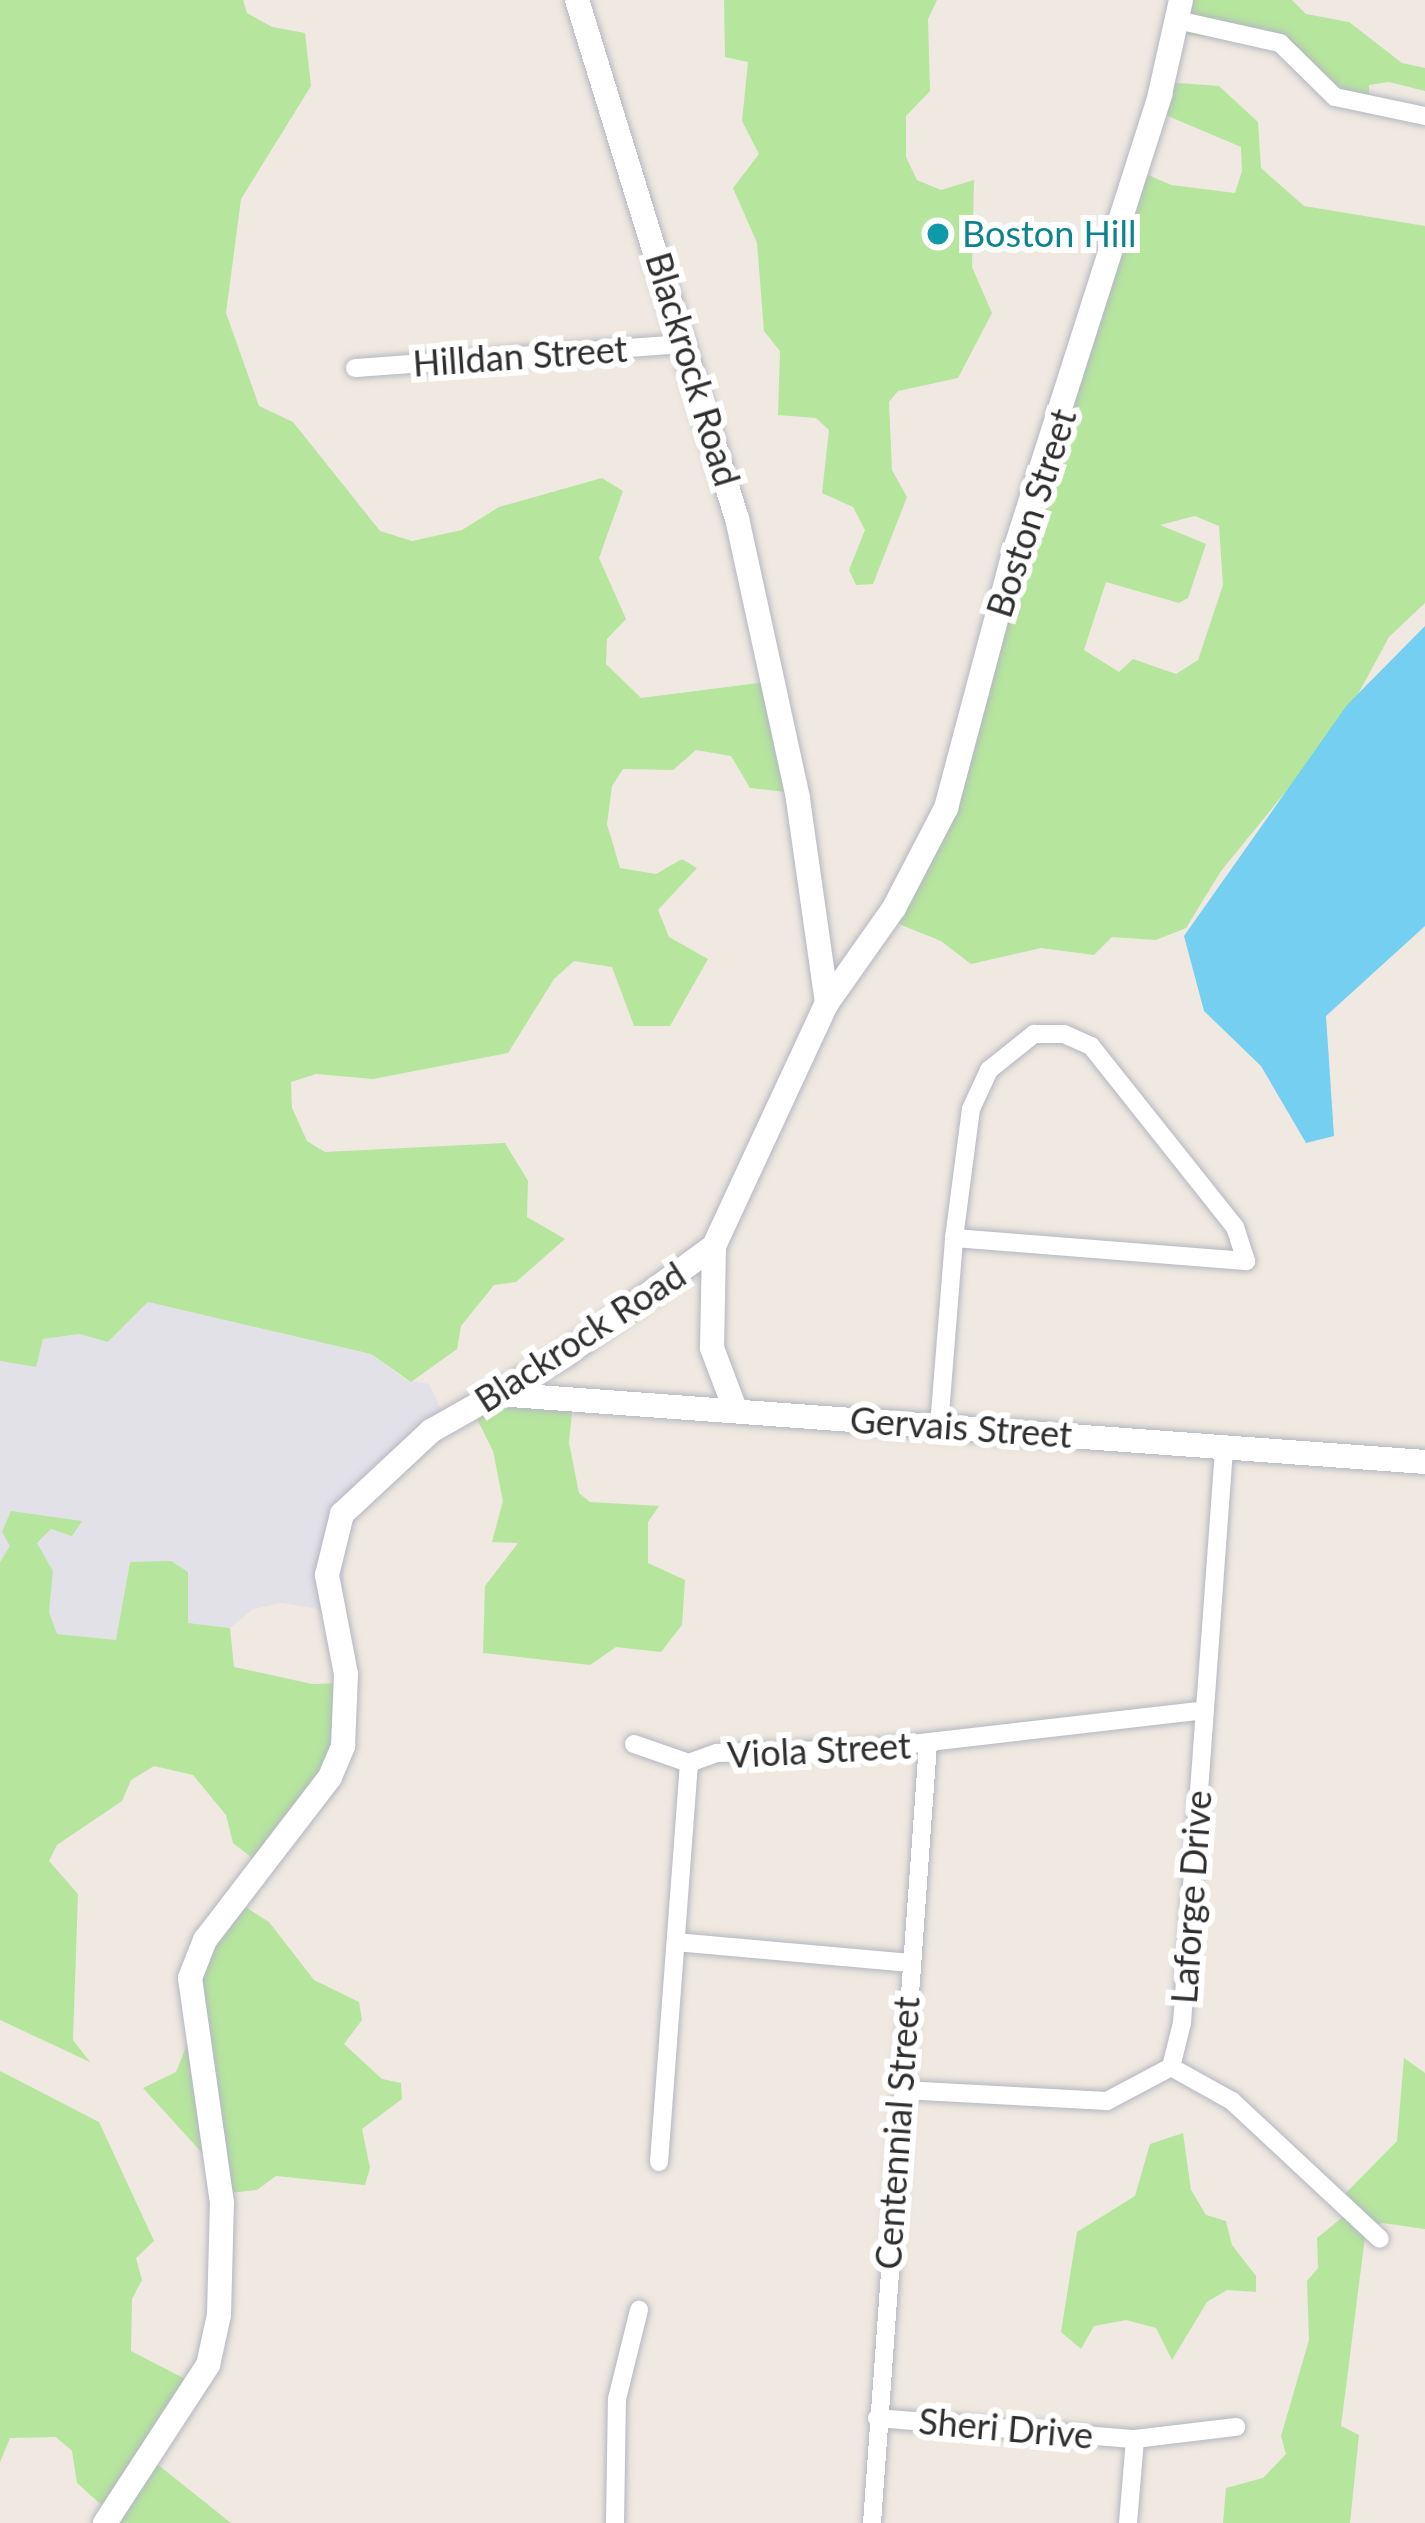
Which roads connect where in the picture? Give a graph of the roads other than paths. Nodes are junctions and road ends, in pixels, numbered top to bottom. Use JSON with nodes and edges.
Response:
{"nodes":[{"id":1,"x":577,"y":0,"type":"edge"},
{"id":2,"x":1179,"y":10,"type":"edge"},
{"id":3,"x":1425,"y":116,"type":"edge"},
{"id":4,"x":685,"y":344,"type":"junction"},
{"id":5,"x":355,"y":368,"type":"dead end"},
{"id":6,"x":827,"y":1003,"type":"junction"},
{"id":7,"x":954,"y":1238,"type":"junction"},
{"id":8,"x":714,"y":1246,"type":"junction"},
{"id":9,"x":497,"y":1394,"type":"junction"},
{"id":10,"x":735,"y":1409,"type":"junction"},
{"id":11,"x":939,"y":1426,"type":"junction"},
{"id":12,"x":1224,"y":1450,"type":"junction"},
{"id":13,"x":1425,"y":1462,"type":"edge"},
{"id":14,"x":1205,"y":1710,"type":"junction"},
{"id":15,"x":634,"y":1744,"type":"dead end"},
{"id":16,"x":928,"y":1744,"type":"junction"},
{"id":17,"x":689,"y":1763,"type":"junction"},
{"id":18,"x":676,"y":1942,"type":"junction"},
{"id":19,"x":910,"y":1963,"type":"junction"},
{"id":20,"x":1171,"y":2067,"type":"junction"},
{"id":21,"x":903,"y":2090,"type":"junction"},
{"id":22,"x":659,"y":2162,"type":"dead end"},
{"id":23,"x":1380,"y":2239,"type":"dead end"},
{"id":24,"x":639,"y":2311,"type":"dead end"},
{"id":25,"x":878,"y":2418,"type":"junction"},
{"id":26,"x":1236,"y":2427,"type":"dead end"},
{"id":27,"x":1135,"y":2439,"type":"junction"},
{"id":28,"x":105,"y":2523,"type":"edge"},
{"id":29,"x":616,"y":2523,"type":"edge"},
{"id":30,"x":872,"y":2523,"type":"edge"},
{"id":31,"x":1128,"y":2523,"type":"edge"}],
"edges":[{"from":1,"to":4,"type":"street","name":"Blackrock Road"},
{"from":2,"to":3,"type":"street"},
{"from":2,"to":6,"type":"street","name":"Boston Street"},
{"from":4,"to":5,"type":"street","name":"Hilldan Street"},
{"from":4,"to":6,"type":"street","name":"Blackrock Road"},
{"from":6,"to":8,"type":"street","name":"Blackrock Road"},
{"from":7,"to":7,"type":"street"},
{"from":7,"to":11,"type":"street"},
{"from":8,"to":9,"type":"street","name":"Blackrock Road"},
{"from":8,"to":10,"type":"street"},
{"from":9,"to":10,"type":"street","name":"Gervais Street"},
{"from":9,"to":28,"type":"street","name":"Blackrock Road"},
{"from":10,"to":11,"type":"street","name":"Gervais Street"},
{"from":11,"to":12,"type":"street","name":"Gervais Street"},
{"from":12,"to":13,"type":"street","name":"Gervais Street"},
{"from":12,"to":14,"type":"street","name":"Laforge Drive"},
{"from":14,"to":16,"type":"street","name":"Viola Street"},
{"from":14,"to":20,"type":"street","name":"Laforge Drive"},
{"from":15,"to":17,"type":"street"},
{"from":16,"to":17,"type":"street","name":"Viola Street"},
{"from":16,"to":19,"type":"street","name":"Centennial Street"},
{"from":17,"to":18,"type":"street","name":"Viola Street"},
{"from":18,"to":19,"type":"street"},
{"from":18,"to":22,"type":"street","name":"Viola Street"},
{"from":19,"to":21,"type":"street","name":"Centennial Street"},
{"from":20,"to":21,"type":"street"},
{"from":20,"to":23,"type":"street"},
{"from":21,"to":25,"type":"street","name":"Centennial Street"},
{"from":24,"to":29,"type":"street"},
{"from":25,"to":27,"type":"street","name":"Sheri Drive"},
{"from":25,"to":30,"type":"street","name":"Centennial Street"},
{"from":26,"to":27,"type":"street","name":"Sheri Drive"},
{"from":27,"to":31,"type":"street","name":"Sheri Drive"}]}
